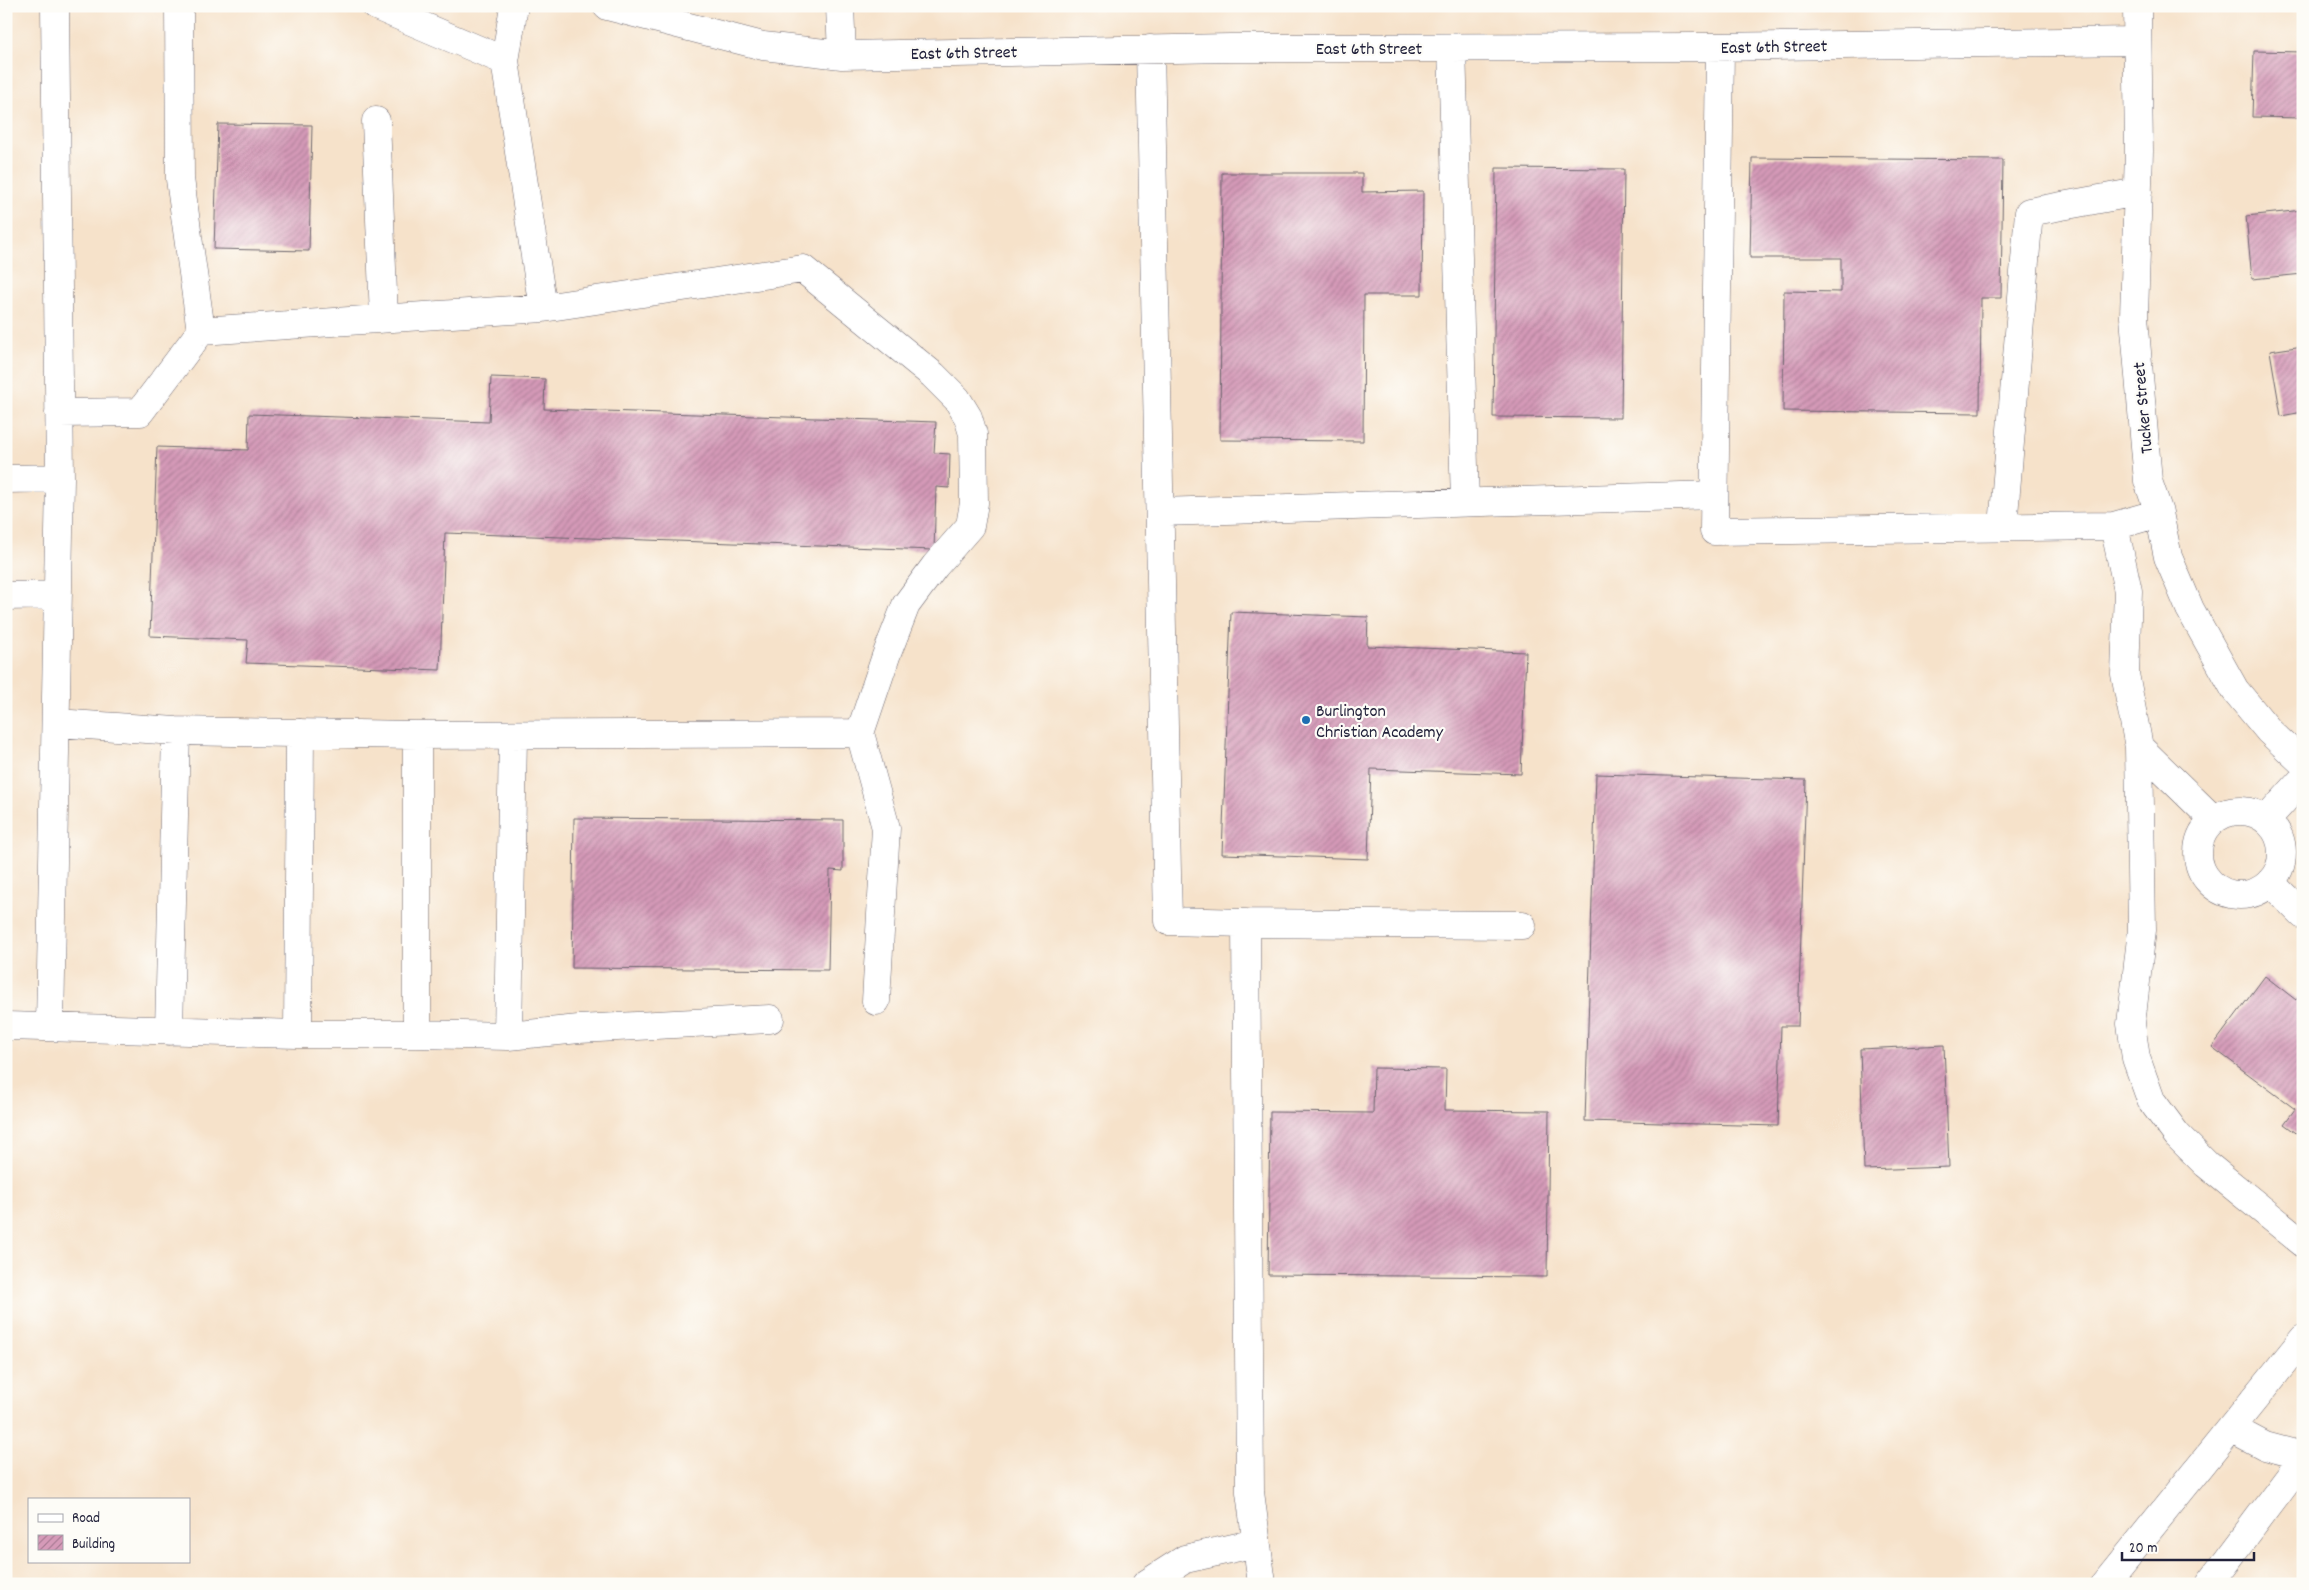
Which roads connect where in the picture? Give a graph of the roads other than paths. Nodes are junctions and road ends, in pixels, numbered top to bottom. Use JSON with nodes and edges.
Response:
{"nodes":[{"id":1,"x":55,"y":6,"type":"edge"},
{"id":2,"x":179,"y":6,"type":"edge"},
{"id":3,"x":376,"y":6,"type":"edge"},
{"id":4,"x":514,"y":6,"type":"edge"},
{"id":5,"x":607,"y":6,"type":"edge"},
{"id":6,"x":840,"y":6,"type":"edge"},
{"id":7,"x":2137,"y":6,"type":"edge"},
{"id":8,"x":2137,"y":40,"type":"junction"},
{"id":9,"x":1720,"y":47,"type":"junction"},
{"id":10,"x":1452,"y":48,"type":"junction"},
{"id":11,"x":1150,"y":49,"type":"junction"},
{"id":12,"x":842,"y":54,"type":"junction"},
{"id":13,"x":505,"y":61,"type":"junction"},
{"id":14,"x":376,"y":121,"type":"dead end"},
{"id":15,"x":2138,"y":192,"type":"junction"},
{"id":16,"x":543,"y":308,"type":"junction"},
{"id":17,"x":384,"y":318,"type":"junction"},
{"id":18,"x":202,"y":331,"type":"junction"},
{"id":19,"x":59,"y":413,"type":"junction"},
{"id":20,"x":60,"y":478,"type":"junction"},
{"id":21,"x":6,"y":479,"type":"edge"},
{"id":22,"x":1714,"y":495,"type":"junction"},
{"id":23,"x":1465,"y":502,"type":"junction"},
{"id":24,"x":1160,"y":512,"type":"junction"},
{"id":25,"x":2159,"y":513,"type":"junction"},
{"id":26,"x":2114,"y":526,"type":"junction"},
{"id":27,"x":2002,"y":527,"type":"junction"},
{"id":28,"x":58,"y":595,"type":"junction"},
{"id":29,"x":6,"y":596,"type":"edge"},
{"id":30,"x":56,"y":723,"type":"junction"},
{"id":31,"x":176,"y":731,"type":"junction"},
{"id":32,"x":300,"y":733,"type":"junction"},
{"id":33,"x":860,"y":733,"type":"junction"},
{"id":34,"x":513,"y":735,"type":"junction"},
{"id":35,"x":417,"y":736,"type":"junction"},
{"id":36,"x":2139,"y":747,"type":"junction"},
{"id":37,"x":2303,"y":763,"type":"edge"},
{"id":38,"x":2303,"y":779,"type":"edge"},
{"id":39,"x":2214,"y":820,"type":"junction"},
{"id":40,"x":2266,"y":820,"type":"junction"},
{"id":41,"x":2270,"y":882,"type":"junction"},
{"id":42,"x":2303,"y":915,"type":"edge"},
{"id":43,"x":1246,"y":922,"type":"junction"},
{"id":44,"x":1522,"y":926,"type":"dead end"},
{"id":45,"x":876,"y":1000,"type":"dead end"},
{"id":46,"x":770,"y":1019,"type":"dead end"},
{"id":47,"x":6,"y":1026,"type":"edge"},
{"id":48,"x":50,"y":1027,"type":"junction"},
{"id":49,"x":169,"y":1031,"type":"junction"},
{"id":50,"x":298,"y":1034,"type":"junction"},
{"id":51,"x":417,"y":1034,"type":"junction"},
{"id":52,"x":508,"y":1036,"type":"junction"},
{"id":53,"x":2303,"y":1243,"type":"edge"},
{"id":54,"x":2303,"y":1339,"type":"edge"},
{"id":55,"x":2231,"y":1428,"type":"junction"},
{"id":56,"x":2303,"y":1457,"type":"edge"},
{"id":57,"x":1256,"y":1543,"type":"junction"},
{"id":58,"x":1146,"y":1584,"type":"edge"},
{"id":59,"x":1262,"y":1584,"type":"edge"},
{"id":60,"x":2105,"y":1584,"type":"edge"},
{"id":61,"x":2209,"y":1584,"type":"edge"}],
"edges":[{"from":1,"to":19,"type":"street"},
{"from":2,"to":18,"type":"street"},
{"from":3,"to":13,"type":"street"},
{"from":4,"to":13,"type":"street"},
{"from":5,"to":12,"type":"street","name":"East 6th Street"},
{"from":6,"to":12,"type":"street"},
{"from":7,"to":8,"type":"street","name":"Tucker Street"},
{"from":8,"to":9,"type":"street","name":"East 6th Street"},
{"from":8,"to":15,"type":"street","name":"Tucker Street"},
{"from":9,"to":10,"type":"street","name":"East 6th Street"},
{"from":9,"to":22,"type":"street"},
{"from":10,"to":11,"type":"street","name":"East 6th Street"},
{"from":10,"to":23,"type":"street"},
{"from":11,"to":12,"type":"street","name":"East 6th Street"},
{"from":11,"to":24,"type":"street"},
{"from":13,"to":16,"type":"street"},
{"from":14,"to":17,"type":"street"},
{"from":15,"to":25,"type":"street","name":"Tucker Street"},
{"from":15,"to":27,"type":"street"},
{"from":16,"to":17,"type":"street"},
{"from":16,"to":33,"type":"street"},
{"from":17,"to":18,"type":"street"},
{"from":18,"to":19,"type":"street"},
{"from":19,"to":20,"type":"street"},
{"from":20,"to":21,"type":"street"},
{"from":20,"to":28,"type":"street"},
{"from":22,"to":23,"type":"street"},
{"from":22,"to":27,"type":"street"},
{"from":23,"to":24,"type":"street"},
{"from":24,"to":43,"type":"street"},
{"from":25,"to":26,"type":"street"},
{"from":25,"to":37,"type":"street","name":"Tucker Street"},
{"from":26,"to":27,"type":"street"},
{"from":26,"to":36,"type":"street"},
{"from":28,"to":29,"type":"street"},
{"from":28,"to":30,"type":"street"},
{"from":30,"to":31,"type":"street"},
{"from":30,"to":48,"type":"street"},
{"from":31,"to":32,"type":"street"},
{"from":31,"to":49,"type":"street"},
{"from":32,"to":35,"type":"street"},
{"from":32,"to":50,"type":"street"},
{"from":33,"to":34,"type":"street"},
{"from":33,"to":45,"type":"street"},
{"from":34,"to":35,"type":"street"},
{"from":34,"to":52,"type":"street"},
{"from":35,"to":51,"type":"street"},
{"from":36,"to":39,"type":"street"},
{"from":36,"to":53,"type":"street"},
{"from":38,"to":40,"type":"street"},
{"from":39,"to":40,"type":"street"},
{"from":39,"to":41,"type":"street"},
{"from":40,"to":41,"type":"street"},
{"from":41,"to":42,"type":"street"},
{"from":43,"to":44,"type":"street"},
{"from":43,"to":57,"type":"street"},
{"from":46,"to":52,"type":"street"},
{"from":47,"to":48,"type":"street"},
{"from":48,"to":49,"type":"street"},
{"from":49,"to":50,"type":"street"},
{"from":50,"to":51,"type":"street"},
{"from":51,"to":52,"type":"street"},
{"from":54,"to":55,"type":"street"},
{"from":55,"to":56,"type":"street"},
{"from":55,"to":60,"type":"street"},
{"from":56,"to":61,"type":"street"},
{"from":57,"to":58,"type":"street"},
{"from":57,"to":59,"type":"street"}]}
